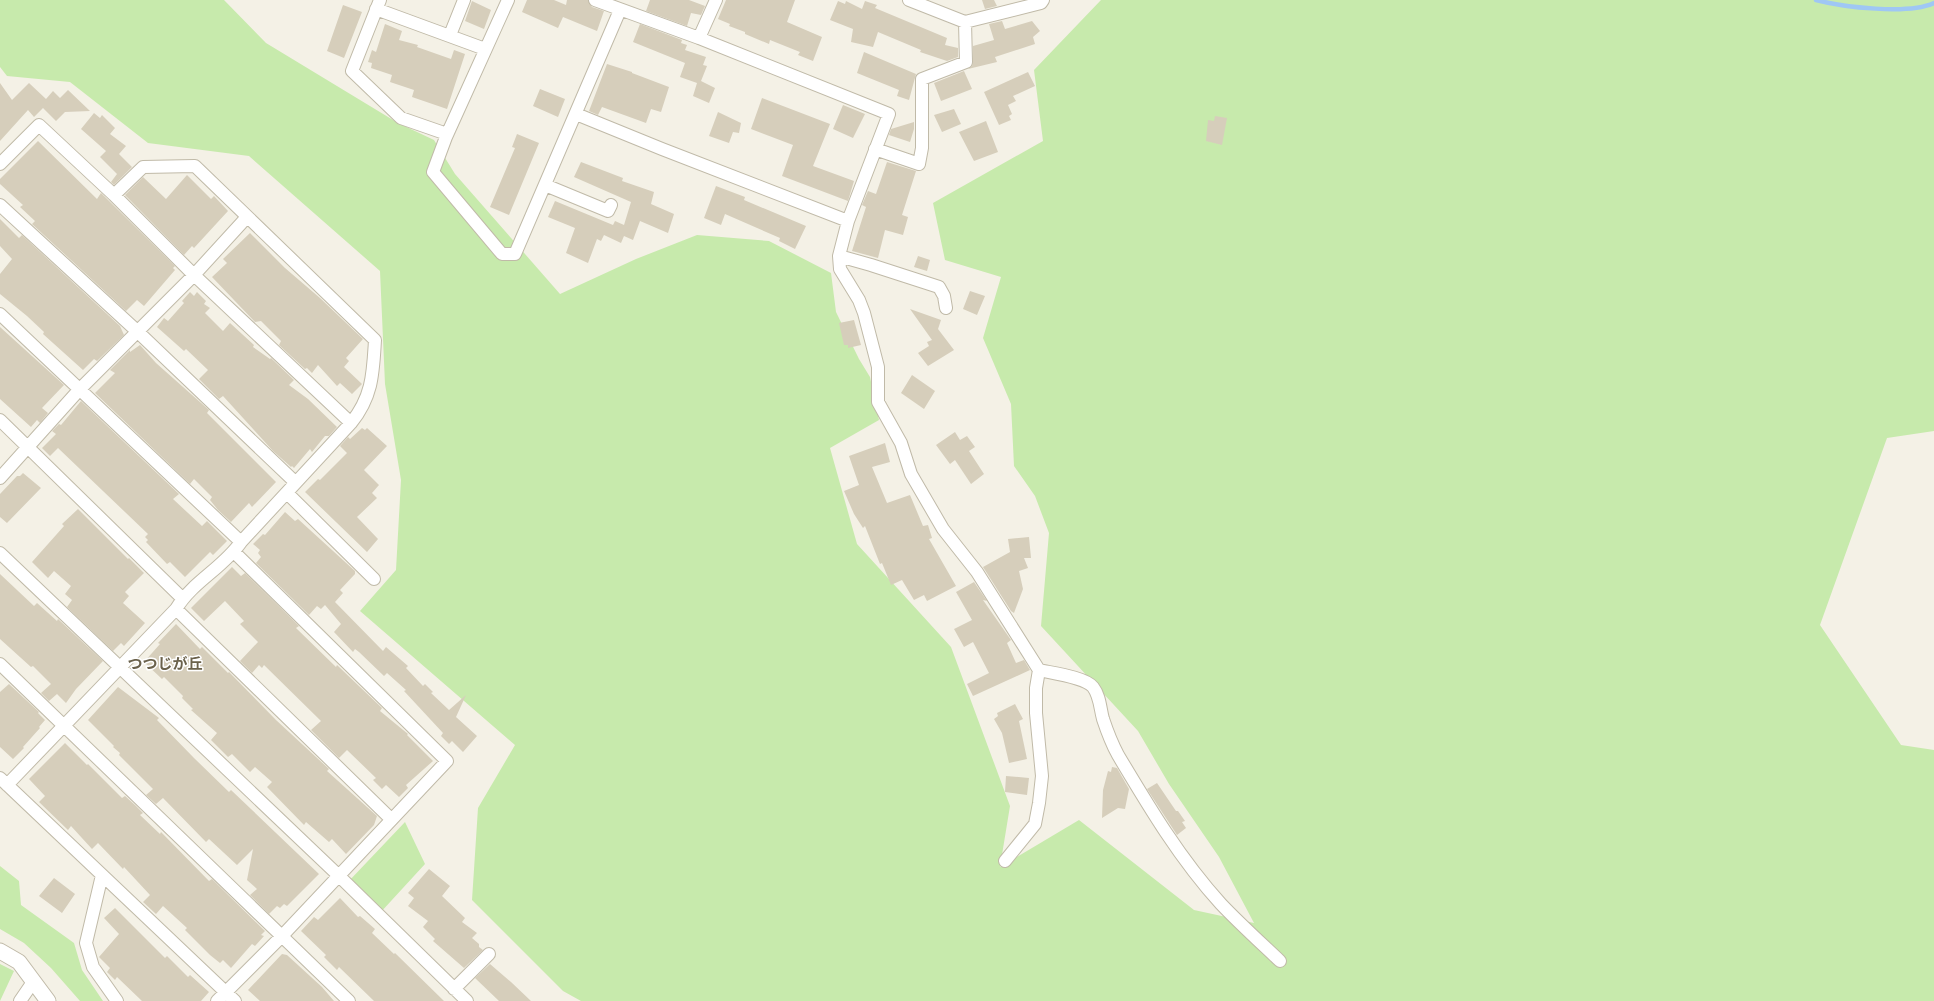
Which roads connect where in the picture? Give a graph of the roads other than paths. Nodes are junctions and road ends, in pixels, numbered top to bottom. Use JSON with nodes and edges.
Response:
{"nodes":[{"id":1,"x":464,"y":0,"type":"edge"},
{"id":2,"x":508,"y":0,"type":"edge"},
{"id":3,"x":595,"y":0,"type":"edge"},
{"id":4,"x":716,"y":0,"type":"edge"},
{"id":5,"x":909,"y":0,"type":"edge"},
{"id":6,"x":1043,"y":0,"type":"edge"},
{"id":7,"x":378,"y":5,"type":"edge"},
{"id":8,"x":620,"y":10,"type":"junction"},
{"id":9,"x":965,"y":22,"type":"junction"},
{"id":10,"x":450,"y":35,"type":"junction"},
{"id":11,"x":699,"y":38,"type":"junction"},
{"id":12,"x":485,"y":49,"type":"junction"},
{"id":13,"x":576,"y":114,"type":"junction"},
{"id":14,"x":447,"y":134,"type":"junction"},
{"id":15,"x":875,"y":149,"type":"junction"},
{"id":16,"x":0,"y":164,"type":"edge"},
{"id":17,"x":545,"y":185,"type":"junction"},
{"id":18,"x":114,"y":195,"type":"junction"},
{"id":19,"x":0,"y":205,"type":"edge"},
{"id":20,"x":611,"y":205,"type":"dead end"},
{"id":21,"x":247,"y":217,"type":"junction"},
{"id":22,"x":848,"y":221,"type":"junction"},
{"id":23,"x":839,"y":256,"type":"junction"},
{"id":24,"x":194,"y":275,"type":"junction"},
{"id":25,"x":946,"y":308,"type":"dead end"},
{"id":26,"x":0,"y":314,"type":"edge"},
{"id":27,"x":138,"y":332,"type":"junction"},
{"id":28,"x":79,"y":390,"type":"junction"},
{"id":29,"x":0,"y":420,"type":"edge"},
{"id":30,"x":351,"y":423,"type":"junction"},
{"id":31,"x":28,"y":447,"type":"junction"},
{"id":32,"x":0,"y":478,"type":"edge"},
{"id":33,"x":295,"y":482,"type":"junction"},
{"id":34,"x":287,"y":493,"type":"junction"},
{"id":35,"x":241,"y":542,"type":"junction"},
{"id":36,"x":234,"y":552,"type":"junction"},
{"id":37,"x":0,"y":553,"type":"edge"},
{"id":38,"x":374,"y":579,"type":"dead end"},
{"id":39,"x":182,"y":598,"type":"junction"},
{"id":40,"x":176,"y":609,"type":"junction"},
{"id":41,"x":0,"y":664,"type":"edge"},
{"id":42,"x":120,"y":668,"type":"junction"},
{"id":43,"x":1039,"y":670,"type":"junction"},
{"id":44,"x":63,"y":726,"type":"junction"},
{"id":45,"x":4,"y":782,"type":"edge"},
{"id":46,"x":391,"y":819,"type":"junction"},
{"id":47,"x":1005,"y":861,"type":"dead end"},
{"id":48,"x":102,"y":875,"type":"junction"},
{"id":49,"x":338,"y":875,"type":"junction"},
{"id":50,"x":282,"y":936,"type":"junction"},
{"id":51,"x":0,"y":951,"type":"edge"},
{"id":52,"x":489,"y":954,"type":"dead end"},
{"id":53,"x":1280,"y":961,"type":"dead end"},
{"id":54,"x":33,"y":982,"type":"junction"},
{"id":55,"x":454,"y":989,"type":"junction"},
{"id":56,"x":226,"y":998,"type":"edge"},
{"id":57,"x":20,"y":1001,"type":"edge"},
{"id":58,"x":48,"y":1001,"type":"edge"},
{"id":59,"x":117,"y":1001,"type":"edge"},
{"id":60,"x":349,"y":1001,"type":"edge"},
{"id":61,"x":467,"y":1001,"type":"edge"}],
"edges":[{"from":1,"to":10,"type":"street"},
{"from":2,"to":12,"type":"street"},
{"from":3,"to":8,"type":"street"},
{"from":4,"to":11,"type":"street"},
{"from":5,"to":9,"type":"street"},
{"from":6,"to":9,"type":"street"},
{"from":7,"to":10,"type":"street"},
{"from":7,"to":14,"type":"street"},
{"from":8,"to":11,"type":"street"},
{"from":8,"to":13,"type":"street"},
{"from":9,"to":15,"type":"street"},
{"from":10,"to":12,"type":"street"},
{"from":11,"to":15,"type":"street"},
{"from":12,"to":14,"type":"street"},
{"from":13,"to":17,"type":"street"},
{"from":13,"to":22,"type":"street"},
{"from":14,"to":17,"type":"street"},
{"from":15,"to":22,"type":"street"},
{"from":16,"to":18,"type":"street"},
{"from":17,"to":20,"type":"street"},
{"from":18,"to":21,"type":"street"},
{"from":18,"to":24,"type":"street"},
{"from":19,"to":27,"type":"street"},
{"from":21,"to":24,"type":"street"},
{"from":21,"to":30,"type":"street"},
{"from":22,"to":23,"type":"street"},
{"from":23,"to":25,"type":"street"},
{"from":23,"to":43,"type":"street"},
{"from":24,"to":27,"type":"street"},
{"from":24,"to":30,"type":"street"},
{"from":26,"to":28,"type":"street"},
{"from":27,"to":28,"type":"street"},
{"from":27,"to":33,"type":"street"},
{"from":28,"to":31,"type":"street"},
{"from":28,"to":35,"type":"street"},
{"from":29,"to":31,"type":"street"},
{"from":30,"to":33,"type":"street"},
{"from":31,"to":32,"type":"street"},
{"from":31,"to":39,"type":"street"},
{"from":33,"to":34,"type":"street"},
{"from":34,"to":35,"type":"street"},
{"from":34,"to":38,"type":"street"},
{"from":35,"to":36,"type":"street"},
{"from":36,"to":39,"type":"street"},
{"from":36,"to":46,"type":"street"},
{"from":37,"to":42,"type":"street"},
{"from":39,"to":40,"type":"street"},
{"from":40,"to":42,"type":"street"},
{"from":40,"to":46,"type":"street"},
{"from":41,"to":44,"type":"street"},
{"from":42,"to":44,"type":"street"},
{"from":42,"to":49,"type":"street"},
{"from":43,"to":47,"type":"street"},
{"from":43,"to":53,"type":"street"},
{"from":44,"to":45,"type":"street"},
{"from":44,"to":50,"type":"street"},
{"from":45,"to":48,"type":"street"},
{"from":46,"to":49,"type":"street"},
{"from":48,"to":56,"type":"street"},
{"from":48,"to":59,"type":"street"},
{"from":49,"to":50,"type":"street"},
{"from":49,"to":55,"type":"street"},
{"from":50,"to":56,"type":"street"},
{"from":50,"to":60,"type":"street"},
{"from":51,"to":54,"type":"street"},
{"from":52,"to":55,"type":"street"},
{"from":54,"to":57,"type":"street"},
{"from":54,"to":58,"type":"street"},
{"from":55,"to":61,"type":"street"}]}
